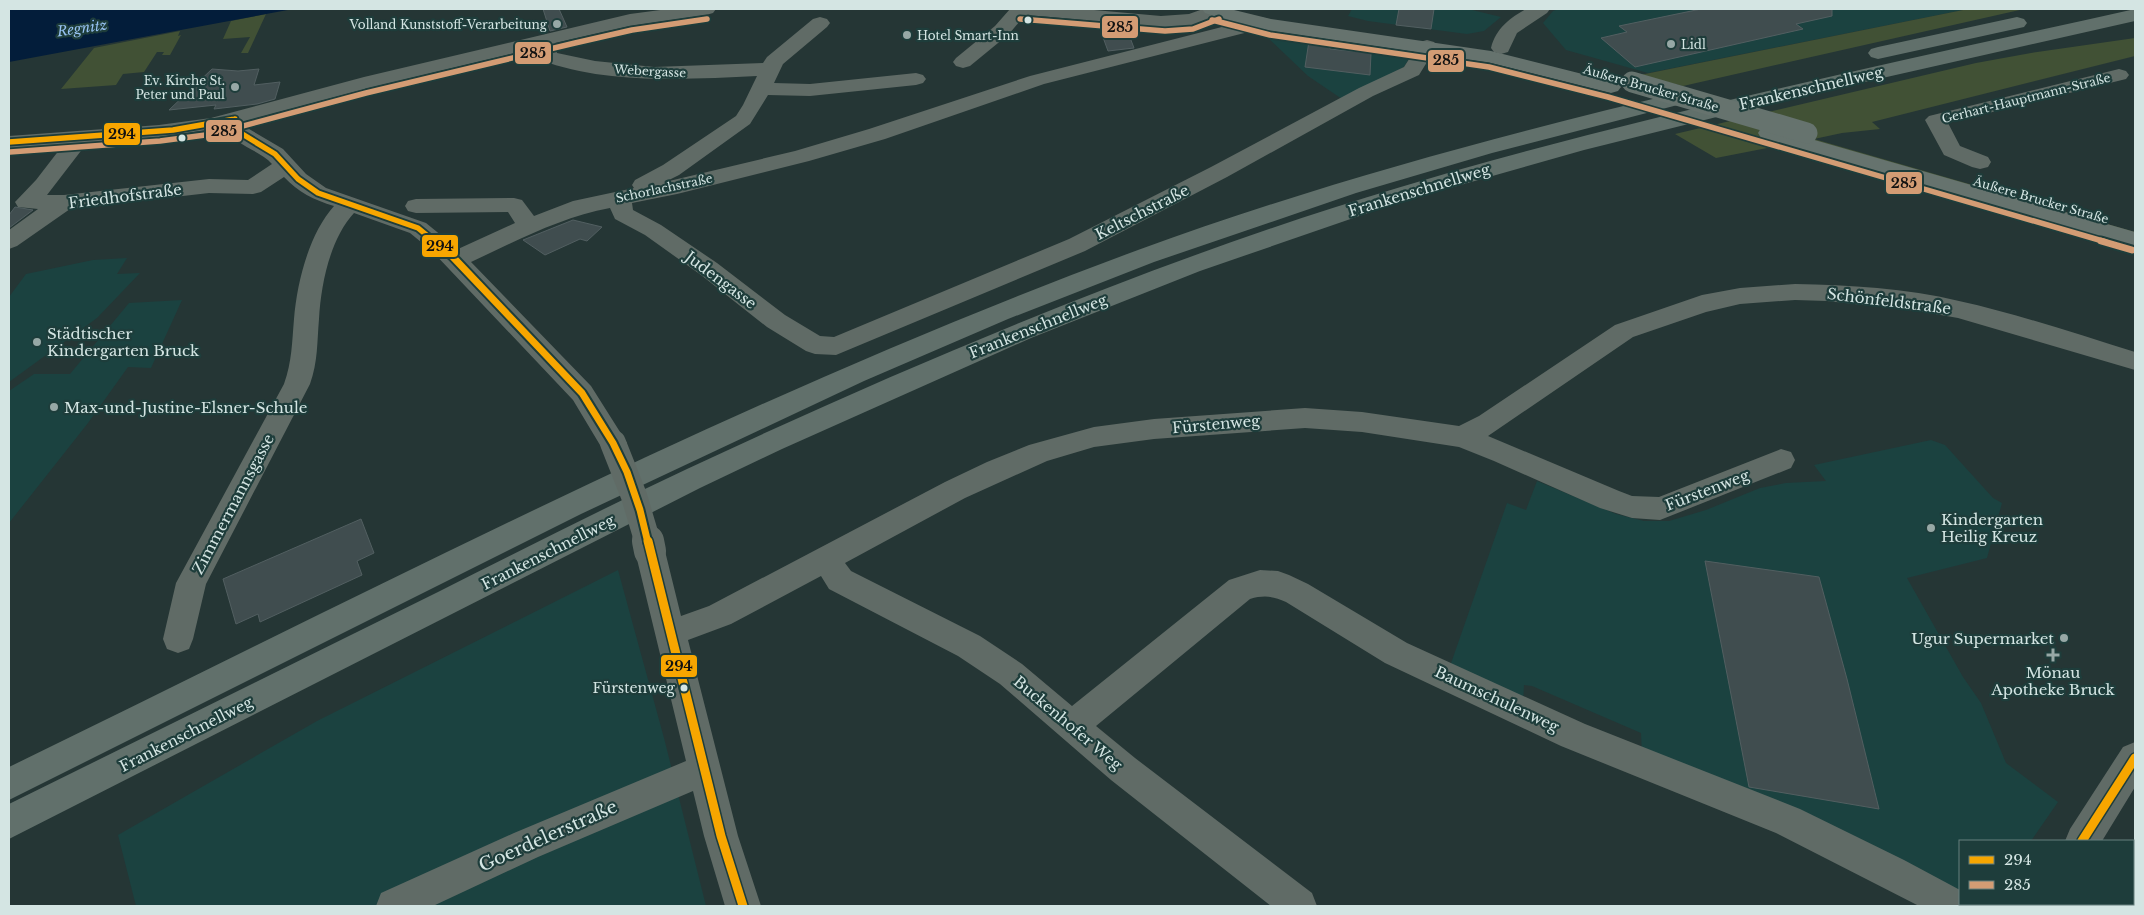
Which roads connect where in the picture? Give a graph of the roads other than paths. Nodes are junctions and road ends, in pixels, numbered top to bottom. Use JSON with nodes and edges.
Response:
{"nodes":[{"id":1,"x":706,"y":9,"type":"edge"},
{"id":2,"x":1020,"y":9,"type":"edge"},
{"id":3,"x":1172,"y":9,"type":"edge"},
{"id":4,"x":1214,"y":9,"type":"edge"},
{"id":5,"x":1540,"y":9,"type":"edge"},
{"id":6,"x":2080,"y":9,"type":"edge"},
{"id":7,"x":1154,"y":10,"type":"edge"},
{"id":8,"x":2135,"y":15,"type":"edge"},
{"id":9,"x":1254,"y":16,"type":"edge"},
{"id":10,"x":1112,"y":17,"type":"junction"},
{"id":11,"x":820,"y":23,"type":"dead end"},
{"id":12,"x":2135,"y":33,"type":"edge"},
{"id":13,"x":544,"y":40,"type":"junction"},
{"id":14,"x":1427,"y":46,"type":"junction"},
{"id":15,"x":1501,"y":48,"type":"junction"},
{"id":16,"x":1966,"y":54,"type":"junction"},
{"id":17,"x":963,"y":62,"type":"dead end"},
{"id":18,"x":769,"y":69,"type":"junction"},
{"id":19,"x":2129,"y":78,"type":"edge"},
{"id":20,"x":916,"y":79,"type":"dead end"},
{"id":21,"x":762,"y":89,"type":"junction"},
{"id":22,"x":235,"y":119,"type":"junction"},
{"id":23,"x":80,"y":137,"type":"junction"},
{"id":24,"x":9,"y":142,"type":"edge"},
{"id":25,"x":1980,"y":162,"type":"dead end"},
{"id":26,"x":286,"y":165,"type":"junction"},
{"id":27,"x":619,"y":198,"type":"junction"},
{"id":28,"x":64,"y":202,"type":"junction"},
{"id":29,"x":348,"y":205,"type":"junction"},
{"id":30,"x":416,"y":206,"type":"dead end"},
{"id":31,"x":529,"y":226,"type":"junction"},
{"id":32,"x":2135,"y":227,"type":"edge"},
{"id":33,"x":2135,"y":240,"type":"edge"},
{"id":34,"x":9,"y":241,"type":"edge"},
{"id":35,"x":455,"y":260,"type":"junction"},
{"id":36,"x":836,"y":346,"type":"joint"},
{"id":37,"x":2135,"y":361,"type":"edge"},
{"id":38,"x":1462,"y":437,"type":"junction"},
{"id":39,"x":1781,"y":460,"type":"dead end"},
{"id":40,"x":826,"y":559,"type":"junction"},
{"id":41,"x":671,"y":633,"type":"junction"},
{"id":42,"x":178,"y":639,"type":"dead end"},
{"id":43,"x":1073,"y":724,"type":"junction"},
{"id":44,"x":2135,"y":758,"type":"edge"},
{"id":45,"x":704,"y":770,"type":"junction"},
{"id":46,"x":9,"y":784,"type":"edge"},
{"id":47,"x":9,"y":822,"type":"edge"},
{"id":48,"x":2083,"y":840,"type":"edge"},
{"id":49,"x":394,"y":906,"type":"edge"},
{"id":50,"x":743,"y":906,"type":"edge"},
{"id":51,"x":1299,"y":906,"type":"edge"},
{"id":52,"x":1954,"y":906,"type":"edge"}],
"edges":[{"from":1,"to":13,"type":"street"},
{"from":2,"to":10,"type":"street"},
{"from":2,"to":17,"type":"street"},
{"from":3,"to":7,"type":"street"},
{"from":4,"to":9,"type":"main road","name":"Äußere Brucker Straße"},
{"from":4,"to":10,"type":"street"},
{"from":5,"to":15,"type":"street"},
{"from":6,"to":46,"type":"highway","name":"Frankenschnellweg"},
{"from":7,"to":10,"type":"street"},
{"from":8,"to":16,"type":"highway","name":"Frankenschnellweg"},
{"from":9,"to":14,"type":"main road","name":"Äußere Brucker Straße"},
{"from":9,"to":15,"type":"main road","name":"Äußere Brucker Straße"},
{"from":9,"to":27,"type":"street","name":"Schorlachstraße"},
{"from":11,"to":18,"type":"street"},
{"from":12,"to":16,"type":"highway"},
{"from":13,"to":18,"type":"street","name":"Webergasse"},
{"from":13,"to":22,"type":"street"},
{"from":14,"to":33,"type":"main road","name":"Äußere Brucker Straße"},
{"from":14,"to":36,"type":"street","name":"Keltschstraße"},
{"from":15,"to":32,"type":"main road","name":"Äußere Brucker Straße","bridge":true},
{"from":16,"to":47,"type":"highway","name":"Frankenschnellweg"},
{"from":18,"to":21,"type":"street"},
{"from":19,"to":25,"type":"street","name":"Gerhart-Hauptmann-Straße"},
{"from":20,"to":21,"type":"street"},
{"from":21,"to":27,"type":"street"},
{"from":22,"to":23,"type":"street"},
{"from":22,"to":26,"type":"street"},
{"from":23,"to":24,"type":"street"},
{"from":23,"to":28,"type":"street"},
{"from":26,"to":28,"type":"street","name":"Friedhofstraße"},
{"from":26,"to":29,"type":"street"},
{"from":27,"to":31,"type":"street","name":"Schorlachstraße"},
{"from":27,"to":36,"type":"street","name":"Judengasse"},
{"from":28,"to":34,"type":"street","name":"Friedhofstraße"},
{"from":29,"to":35,"type":"street"},
{"from":29,"to":42,"type":"street","name":"Zimmermannsgasse"},
{"from":30,"to":31,"type":"street"},
{"from":31,"to":35,"type":"street","name":"Schorlachstraße"},
{"from":35,"to":41,"type":"street","bridge":true},
{"from":37,"to":38,"type":"street","name":"Schönfeldstraße"},
{"from":38,"to":39,"type":"street","name":"Fürstenweg"},
{"from":38,"to":40,"type":"street","name":"Fürstenweg"},
{"from":40,"to":41,"type":"street","name":"Fürstenweg"},
{"from":40,"to":43,"type":"street","name":"Buckenhofer Weg"},
{"from":41,"to":45,"type":"street"},
{"from":43,"to":51,"type":"street","name":"Buckenhofer Weg"},
{"from":43,"to":52,"type":"street","name":"Baumschulenweg"},
{"from":44,"to":48,"type":"street"},
{"from":45,"to":49,"type":"street","name":"Goerdelerstraße"},
{"from":45,"to":50,"type":"street"}]}
